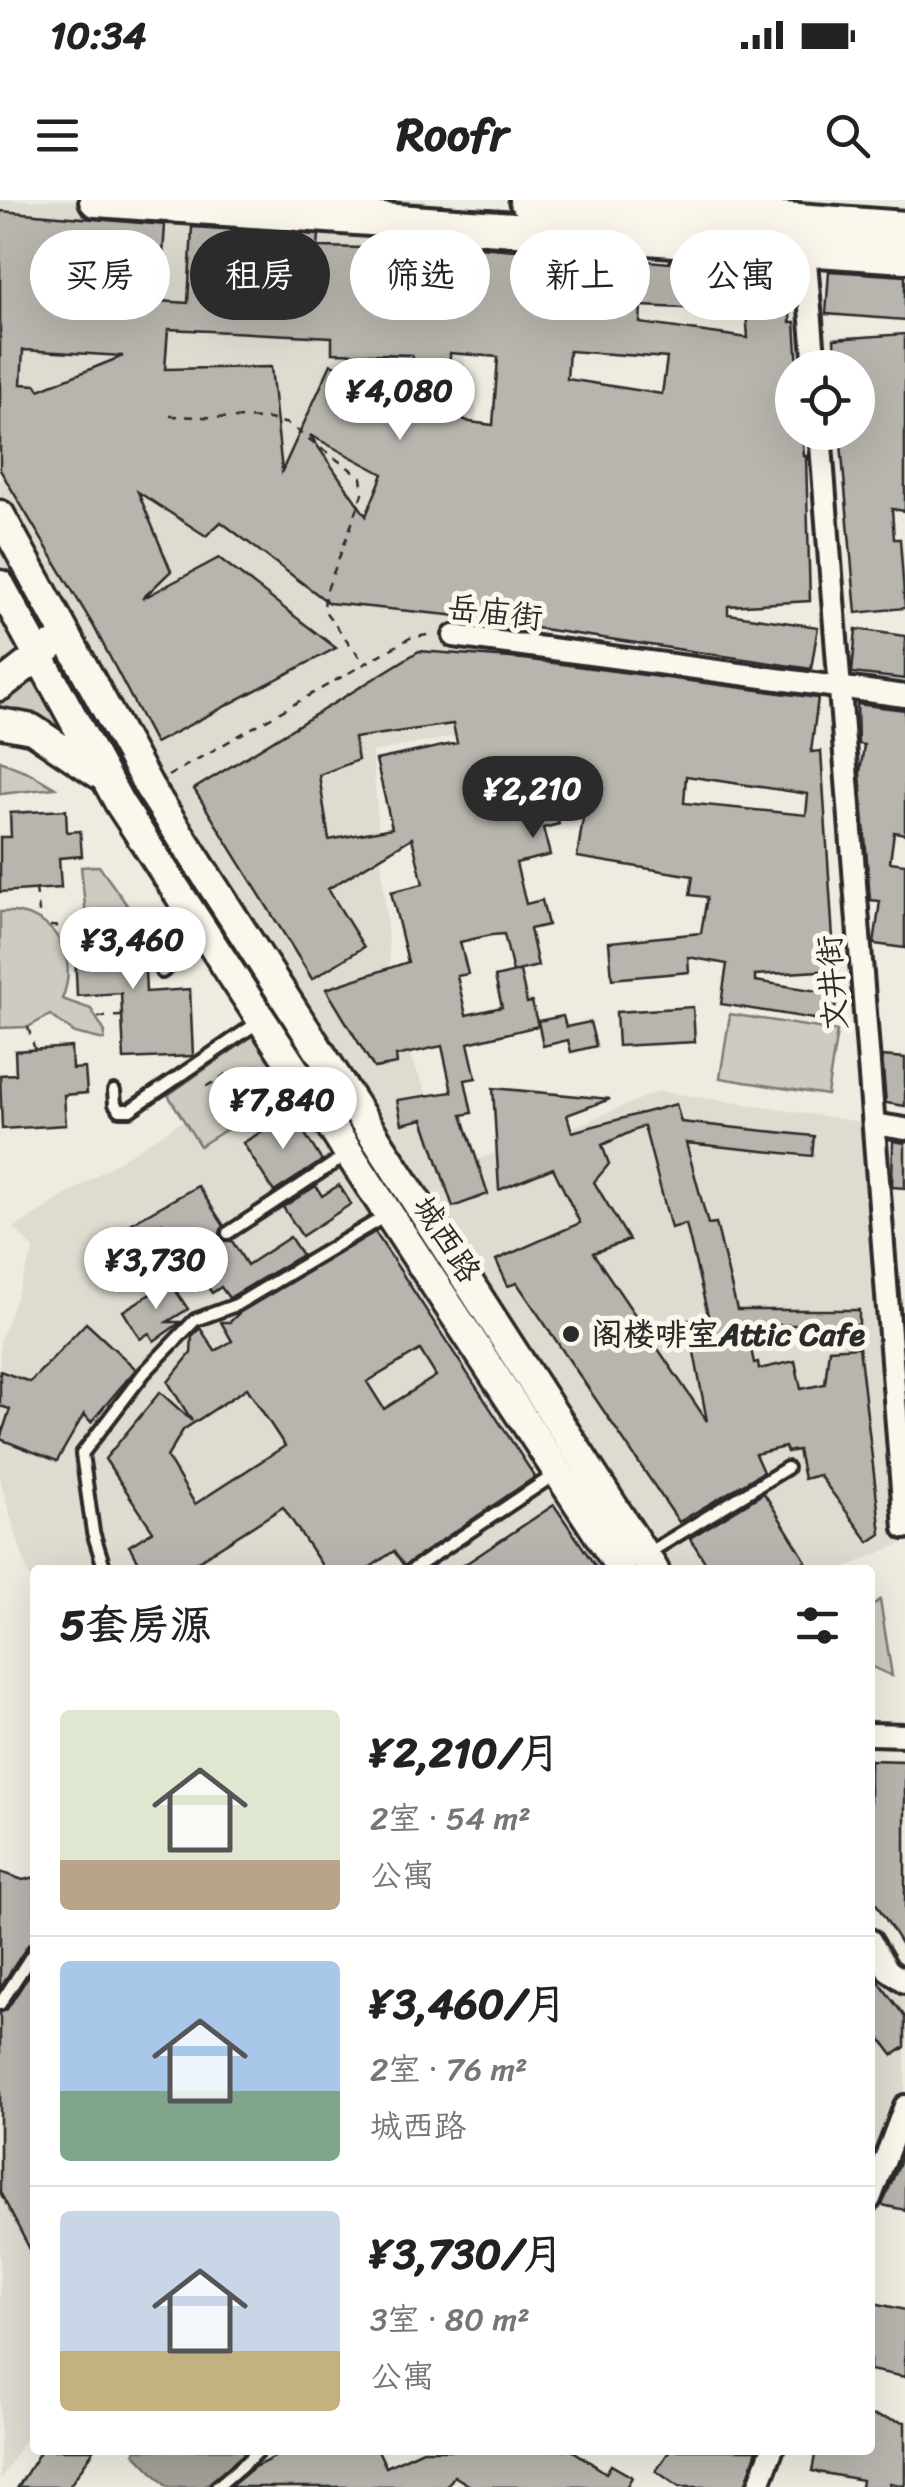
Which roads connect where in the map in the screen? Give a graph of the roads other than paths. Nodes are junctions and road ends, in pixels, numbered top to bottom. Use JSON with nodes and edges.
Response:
{"nodes":[{"id":1,"x":96,"y":200,"type":"edge"},
{"id":2,"x":526,"y":200,"type":"edge"},
{"id":3,"x":804,"y":223,"type":"edge"},
{"id":4,"x":905,"y":228,"type":"edge"},
{"id":5,"x":905,"y":256,"type":"edge"},
{"id":6,"x":814,"y":350,"type":"edge"},
{"id":7,"x":821,"y":450,"type":"edge"},
{"id":8,"x":0,"y":516,"type":"edge"},
{"id":9,"x":37,"y":583,"type":"junction"},
{"id":10,"x":4,"y":601,"type":"edge"},
{"id":11,"x":65,"y":635,"type":"junction"},
{"id":12,"x":454,"y":636,"type":"road end"},
{"id":13,"x":38,"y":656,"type":"junction"},
{"id":14,"x":0,"y":686,"type":"edge"},
{"id":15,"x":840,"y":687,"type":"junction"},
{"id":16,"x":905,"y":696,"type":"edge"},
{"id":17,"x":0,"y":723,"type":"edge"},
{"id":18,"x":107,"y":781,"type":"junction"},
{"id":19,"x":207,"y":937,"type":"junction"},
{"id":20,"x":162,"y":972,"type":"dead end"},
{"id":21,"x":261,"y":1020,"type":"junction"},
{"id":22,"x":114,"y":1091,"type":"dead end"},
{"id":23,"x":874,"y":1124,"type":"junction"},
{"id":24,"x":905,"y":1129,"type":"edge"},
{"id":25,"x":349,"y":1154,"type":"junction"},
{"id":26,"x":389,"y":1214,"type":"junction"},
{"id":27,"x":228,"y":1232,"type":"dead end"},
{"id":28,"x":786,"y":1468,"type":"dead end"},
{"id":29,"x":558,"y":1472,"type":"junction"},
{"id":30,"x":905,"y":1528,"type":"edge"},
{"id":31,"x":104,"y":1565,"type":"edge"},
{"id":32,"x":419,"y":1565,"type":"edge"},
{"id":33,"x":640,"y":1565,"type":"edge"},
{"id":34,"x":875,"y":1734,"type":"edge"},
{"id":35,"x":905,"y":1735,"type":"edge"},
{"id":36,"x":875,"y":1948,"type":"edge"},
{"id":37,"x":30,"y":1958,"type":"edge"},
{"id":38,"x":905,"y":1982,"type":"edge"},
{"id":39,"x":0,"y":2004,"type":"edge"},
{"id":40,"x":905,"y":2106,"type":"edge"},
{"id":41,"x":875,"y":2185,"type":"edge"},
{"id":42,"x":254,"y":2455,"type":"edge"},
{"id":43,"x":770,"y":2455,"type":"edge"},
{"id":44,"x":217,"y":2487,"type":"edge"},
{"id":45,"x":758,"y":2487,"type":"edge"}],
"edges":[{"from":1,"to":3,"type":"highway"},
{"from":2,"to":3,"type":"highway"},
{"from":3,"to":4,"type":"highway"},
{"from":3,"to":5,"type":"highway"},
{"from":3,"to":6,"type":"street"},
{"from":7,"to":15,"type":"street","name":"文井街"},
{"from":8,"to":9,"type":"main road"},
{"from":9,"to":10,"type":"main road"},
{"from":9,"to":11,"type":"main road"},
{"from":10,"to":13,"type":"main road","name":"城西路"},
{"from":11,"to":13,"type":"main road"},
{"from":11,"to":33,"type":"main road"},
{"from":12,"to":15,"type":"street","name":"岳庙街"},
{"from":13,"to":14,"type":"main road"},
{"from":13,"to":18,"type":"main road","name":"城西路"},
{"from":15,"to":16,"type":"street","name":"岳庙街"},
{"from":15,"to":23,"type":"street","name":"文井街"},
{"from":17,"to":18,"type":"main road"},
{"from":18,"to":19,"type":"main road","name":"城西路"},
{"from":19,"to":20,"type":"lane"},
{"from":19,"to":21,"type":"main road","name":"城西路"},
{"from":21,"to":22,"type":"lane"},
{"from":21,"to":25,"type":"main road","name":"城西路"},
{"from":23,"to":24,"type":"street"},
{"from":23,"to":30,"type":"street","name":"文井街"},
{"from":25,"to":26,"type":"main road","name":"城西路"},
{"from":25,"to":27,"type":"lane"},
{"from":26,"to":29,"type":"main road","name":"城西路"},
{"from":26,"to":31,"type":"lane"},
{"from":28,"to":33,"type":"lane"},
{"from":29,"to":32,"type":"lane"},
{"from":29,"to":33,"type":"main road","name":"城西路"},
{"from":34,"to":35,"type":"street"},
{"from":36,"to":38,"type":"street"},
{"from":37,"to":39,"type":"lane"},
{"from":40,"to":41,"type":"street"},
{"from":42,"to":44,"type":"lane"},
{"from":43,"to":45,"type":"street"}]}
